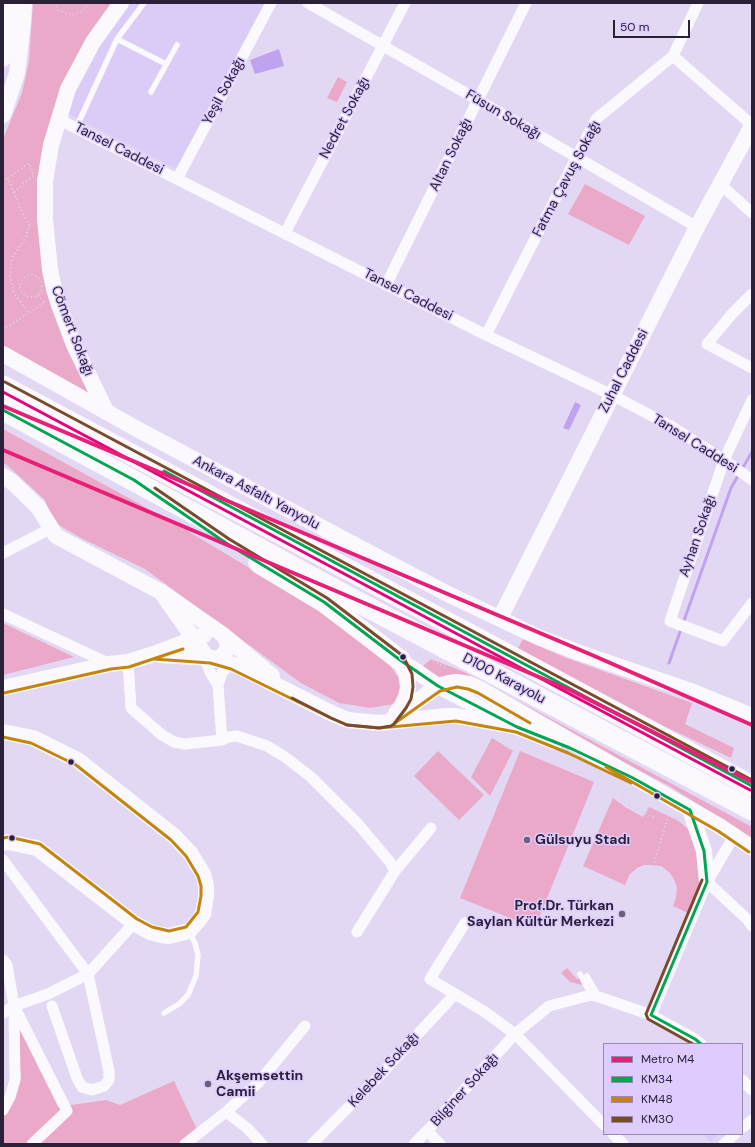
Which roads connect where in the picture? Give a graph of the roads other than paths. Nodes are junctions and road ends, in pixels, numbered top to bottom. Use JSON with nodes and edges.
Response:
{"nodes":[{"id":1,"x":12,"y":3,"type":"edge"},
{"id":2,"x":24,"y":3,"type":"edge"},
{"id":3,"x":121,"y":3,"type":"edge"},
{"id":4,"x":144,"y":3,"type":"edge"},
{"id":5,"x":271,"y":3,"type":"edge"},
{"id":6,"x":308,"y":3,"type":"edge"},
{"id":7,"x":405,"y":3,"type":"edge"},
{"id":8,"x":526,"y":3,"type":"edge"},
{"id":9,"x":698,"y":3,"type":"edge"},
{"id":10,"x":117,"y":39,"type":"junction"},
{"id":11,"x":177,"y":45,"type":"dead end"},
{"id":12,"x":384,"y":46,"type":"junction"},
{"id":13,"x":673,"y":56,"type":"junction"},
{"id":14,"x":3,"y":59,"type":"edge"},
{"id":15,"x":166,"y":64,"type":"junction"},
{"id":16,"x":17,"y":73,"type":"junction"},
{"id":17,"x":3,"y":83,"type":"edge"},
{"id":18,"x":151,"y":92,"type":"dead end"},
{"id":19,"x":478,"y":100,"type":"junction"},
{"id":20,"x":3,"y":116,"type":"edge"},
{"id":21,"x":58,"y":119,"type":"junction"},
{"id":22,"x":752,"y":125,"type":"edge"},
{"id":23,"x":76,"y":128,"type":"junction"},
{"id":24,"x":577,"y":158,"type":"junction"},
{"id":25,"x":177,"y":179,"type":"junction"},
{"id":26,"x":720,"y":184,"type":"junction"},
{"id":27,"x":752,"y":213,"type":"edge"},
{"id":28,"x":697,"y":227,"type":"junction"},
{"id":29,"x":285,"y":233,"type":"junction"},
{"id":30,"x":386,"y":285,"type":"junction"},
{"id":31,"x":752,"y":294,"type":"edge"},
{"id":32,"x":486,"y":335,"type":"junction"},
{"id":33,"x":3,"y":348,"type":"edge"},
{"id":34,"x":10,"y":357,"type":"edge"},
{"id":35,"x":752,"y":368,"type":"edge"},
{"id":36,"x":3,"y":386,"type":"edge"},
{"id":37,"x":612,"y":395,"type":"junction"},
{"id":38,"x":752,"y":400,"type":"edge"},
{"id":39,"x":3,"y":410,"type":"edge"},
{"id":40,"x":106,"y":411,"type":"junction"},
{"id":41,"x":724,"y":460,"type":"junction"},
{"id":42,"x":3,"y":476,"type":"edge"},
{"id":43,"x":134,"y":480,"type":"junction"},
{"id":44,"x":752,"y":480,"type":"edge"},
{"id":45,"x":51,"y":534,"type":"junction"},
{"id":46,"x":3,"y":553,"type":"edge"},
{"id":47,"x":161,"y":592,"type":"junction"},
{"id":48,"x":752,"y":603,"type":"edge"},
{"id":49,"x":3,"y":614,"type":"edge"},
{"id":50,"x":500,"y":618,"type":"junction"},
{"id":51,"x":208,"y":647,"type":"junction"},
{"id":52,"x":154,"y":654,"type":"junction"},
{"id":53,"x":407,"y":657,"type":"junction"},
{"id":54,"x":128,"y":662,"type":"junction"},
{"id":55,"x":110,"y":664,"type":"junction"},
{"id":56,"x":232,"y":664,"type":"junction"},
{"id":57,"x":218,"y":685,"type":"junction"},
{"id":58,"x":438,"y":686,"type":"junction"},
{"id":59,"x":3,"y":688,"type":"edge"},
{"id":60,"x":294,"y":694,"type":"junction"},
{"id":61,"x":752,"y":716,"type":"edge"},
{"id":62,"x":390,"y":721,"type":"junction"},
{"id":63,"x":517,"y":727,"type":"junction"},
{"id":64,"x":3,"y":732,"type":"edge"},
{"id":65,"x":222,"y":740,"type":"junction"},
{"id":66,"x":629,"y":784,"type":"junction"},
{"id":67,"x":752,"y":786,"type":"edge"},
{"id":68,"x":690,"y":810,"type":"junction"},
{"id":69,"x":752,"y":810,"type":"edge"},
{"id":70,"x":720,"y":827,"type":"junction"},
{"id":71,"x":431,"y":828,"type":"dead end"},
{"id":72,"x":735,"y":837,"type":"junction"},
{"id":73,"x":3,"y":843,"type":"edge"},
{"id":74,"x":752,"y":848,"type":"edge"},
{"id":75,"x":704,"y":851,"type":"junction"},
{"id":76,"x":3,"y":860,"type":"edge"},
{"id":77,"x":395,"y":871,"type":"junction"},
{"id":78,"x":707,"y":882,"type":"junction"},
{"id":79,"x":134,"y":923,"type":"junction"},
{"id":80,"x":465,"y":923,"type":"dead end"},
{"id":81,"x":752,"y":926,"type":"edge"},
{"id":82,"x":189,"y":931,"type":"junction"},
{"id":83,"x":357,"y":932,"type":"dead end"},
{"id":84,"x":3,"y":960,"type":"edge"},
{"id":85,"x":88,"y":974,"type":"junction"},
{"id":86,"x":580,"y":974,"type":"dead end"},
{"id":87,"x":587,"y":976,"type":"dead end"},
{"id":88,"x":454,"y":994,"type":"junction"},
{"id":89,"x":595,"y":996,"type":"junction"},
{"id":90,"x":14,"y":1006,"type":"junction"},
{"id":91,"x":52,"y":1006,"type":"dead end"},
{"id":92,"x":3,"y":1013,"type":"edge"},
{"id":93,"x":164,"y":1013,"type":"dead end"},
{"id":94,"x":652,"y":1015,"type":"junction"},
{"id":95,"x":305,"y":1026,"type":"dead end"},
{"id":96,"x":515,"y":1034,"type":"junction"},
{"id":97,"x":700,"y":1043,"type":"edge"},
{"id":98,"x":743,"y":1081,"type":"edge"},
{"id":99,"x":752,"y":1090,"type":"edge"},
{"id":100,"x":3,"y":1110,"type":"edge"},
{"id":101,"x":226,"y":1112,"type":"junction"},
{"id":102,"x":752,"y":1120,"type":"edge"},
{"id":103,"x":603,"y":1124,"type":"edge"},
{"id":104,"x":743,"y":1127,"type":"edge"},
{"id":105,"x":427,"y":1132,"type":"junction"},
{"id":106,"x":734,"y":1135,"type":"edge"},
{"id":107,"x":32,"y":1144,"type":"edge"},
{"id":108,"x":185,"y":1144,"type":"edge"},
{"id":109,"x":262,"y":1144,"type":"edge"},
{"id":110,"x":312,"y":1144,"type":"edge"},
{"id":111,"x":414,"y":1144,"type":"edge"},
{"id":112,"x":440,"y":1144,"type":"edge"},
{"id":113,"x":724,"y":1144,"type":"edge"}],
"edges":[{"from":1,"to":14,"type":"main road"},
{"from":2,"to":16,"type":"main road"},
{"from":3,"to":21,"type":"main road","name":"Cömert Sokağı"},
{"from":4,"to":10,"type":"lane"},
{"from":5,"to":25,"type":"street","name":"Yeşil Sokağı"},
{"from":6,"to":12,"type":"street","name":"Füsun Sokağı"},
{"from":7,"to":12,"type":"street","name":"Nedret Sokağı"},
{"from":8,"to":19,"type":"street","name":"Altan Sokağı"},
{"from":9,"to":13,"type":"street","name":"Fatma Çavuş Sokağı"},
{"from":10,"to":15,"type":"lane"},
{"from":10,"to":23,"type":"lane"},
{"from":11,"to":15,"type":"lane"},
{"from":12,"to":19,"type":"street","name":"Füsun Sokağı"},
{"from":12,"to":29,"type":"street","name":"Nedret Sokağı"},
{"from":13,"to":22,"type":"street"},
{"from":13,"to":24,"type":"street","name":"Fatma Çavuş Sokağı"},
{"from":15,"to":18,"type":"lane"},
{"from":16,"to":17,"type":"main road"},
{"from":16,"to":20,"type":"main road"},
{"from":19,"to":24,"type":"street","name":"Füsun Sokağı"},
{"from":19,"to":30,"type":"street","name":"Altan Sokağı"},
{"from":21,"to":23,"type":"street","name":"Tansel Caddesi"},
{"from":21,"to":40,"type":"main road","name":"Cömert Sokağı"},
{"from":22,"to":26,"type":"main road","name":"Zuhal Caddesi"},
{"from":23,"to":25,"type":"street","name":"Tansel Caddesi"},
{"from":24,"to":28,"type":"street","name":"Füsun Sokağı"},
{"from":24,"to":32,"type":"street","name":"Fatma Çavuş Sokağı"},
{"from":25,"to":29,"type":"street","name":"Tansel Caddesi"},
{"from":26,"to":27,"type":"street"},
{"from":26,"to":28,"type":"main road","name":"Zuhal Caddesi"},
{"from":28,"to":37,"type":"main road","name":"Zuhal Caddesi"},
{"from":29,"to":30,"type":"street","name":"Tansel Caddesi"},
{"from":30,"to":32,"type":"street","name":"Tansel Caddesi"},
{"from":31,"to":35,"type":"street"},
{"from":32,"to":37,"type":"street","name":"Tansel Caddesi"},
{"from":33,"to":34,"type":"main road","name":"Ankara Asfaltı Yanyolu"},
{"from":34,"to":40,"type":"main road","name":"Ankara Asfaltı Yanyolu"},
{"from":36,"to":67,"type":"highway","name":"D100 Karayolu"},
{"from":37,"to":41,"type":"street","name":"Tansel Caddesi"},
{"from":37,"to":50,"type":"main road","name":"Zuhal Caddesi"},
{"from":38,"to":41,"type":"street","name":"Ayhan Sokağı"},
{"from":39,"to":43,"type":"highway","name":"D100 Karayolu"},
{"from":40,"to":50,"type":"main road","name":"Ankara Asfaltı Yanyolu"},
{"from":41,"to":44,"type":"street","name":"Tansel Caddesi"},
{"from":41,"to":48,"type":"street","name":"Ayhan Sokağı"},
{"from":42,"to":45,"type":"main road"},
{"from":43,"to":53,"type":"highway"},
{"from":43,"to":69,"type":"highway","name":"D100 Karayolu"},
{"from":45,"to":46,"type":"street"},
{"from":45,"to":47,"type":"main road"},
{"from":47,"to":51,"type":"main road"},
{"from":47,"to":51,"type":"main road"},
{"from":49,"to":55,"type":"street"},
{"from":50,"to":61,"type":"main road","name":"Ankara Asfaltı Yanyolu"},
{"from":51,"to":52,"type":"main road"},
{"from":51,"to":52,"type":"main road"},
{"from":51,"to":56,"type":"main road"},
{"from":51,"to":57,"type":"street"},
{"from":51,"to":60,"type":"main road"},
{"from":52,"to":54,"type":"main road"},
{"from":53,"to":58,"type":"main road"},
{"from":53,"to":62,"type":"main road"},
{"from":54,"to":55,"type":"main road"},
{"from":54,"to":65,"type":"street"},
{"from":55,"to":59,"type":"main road"},
{"from":56,"to":57,"type":"street"},
{"from":56,"to":60,"type":"main road"},
{"from":57,"to":65,"type":"street"},
{"from":58,"to":62,"type":"main road"},
{"from":58,"to":63,"type":"main road"},
{"from":58,"to":66,"type":"main road"},
{"from":60,"to":62,"type":"main road"},
{"from":62,"to":63,"type":"main road"},
{"from":63,"to":66,"type":"main road"},
{"from":64,"to":82,"type":"main road"},
{"from":65,"to":77,"type":"street"},
{"from":66,"to":68,"type":"main road"},
{"from":68,"to":70,"type":"main road"},
{"from":68,"to":75,"type":"main road"},
{"from":70,"to":72,"type":"main road"},
{"from":70,"to":75,"type":"main road"},
{"from":71,"to":77,"type":"street"},
{"from":72,"to":74,"type":"main road"},
{"from":72,"to":78,"type":"street"},
{"from":73,"to":79,"type":"main road"},
{"from":75,"to":78,"type":"main road"},
{"from":76,"to":85,"type":"street"},
{"from":77,"to":83,"type":"street"},
{"from":78,"to":81,"type":"street"},
{"from":78,"to":94,"type":"street"},
{"from":79,"to":82,"type":"main road"},
{"from":79,"to":85,"type":"street"},
{"from":80,"to":88,"type":"street"},
{"from":82,"to":93,"type":"lane"},
{"from":84,"to":90,"type":"street"},
{"from":85,"to":90,"type":"street"},
{"from":85,"to":91,"type":"street"},
{"from":86,"to":89,"type":"lane"},
{"from":87,"to":89,"type":"lane"},
{"from":88,"to":96,"type":"street"},
{"from":88,"to":110,"type":"street","name":"Kelebek Sokağı"},
{"from":89,"to":94,"type":"street"},
{"from":89,"to":96,"type":"street","name":"Bilginer Sokağı"},
{"from":90,"to":92,"type":"street"},
{"from":90,"to":100,"type":"street"},
{"from":90,"to":107,"type":"street"},
{"from":94,"to":97,"type":"street"},
{"from":95,"to":101,"type":"street"},
{"from":96,"to":103,"type":"street"},
{"from":96,"to":105,"type":"street","name":"Bilginer Sokağı"},
{"from":98,"to":99,"type":"street"},
{"from":101,"to":108,"type":"street"},
{"from":101,"to":109,"type":"street"},
{"from":102,"to":104,"type":"street"},
{"from":105,"to":111,"type":"street","name":"Bilginer Sokağı"},
{"from":105,"to":112,"type":"street"},
{"from":106,"to":113,"type":"street"}]}
